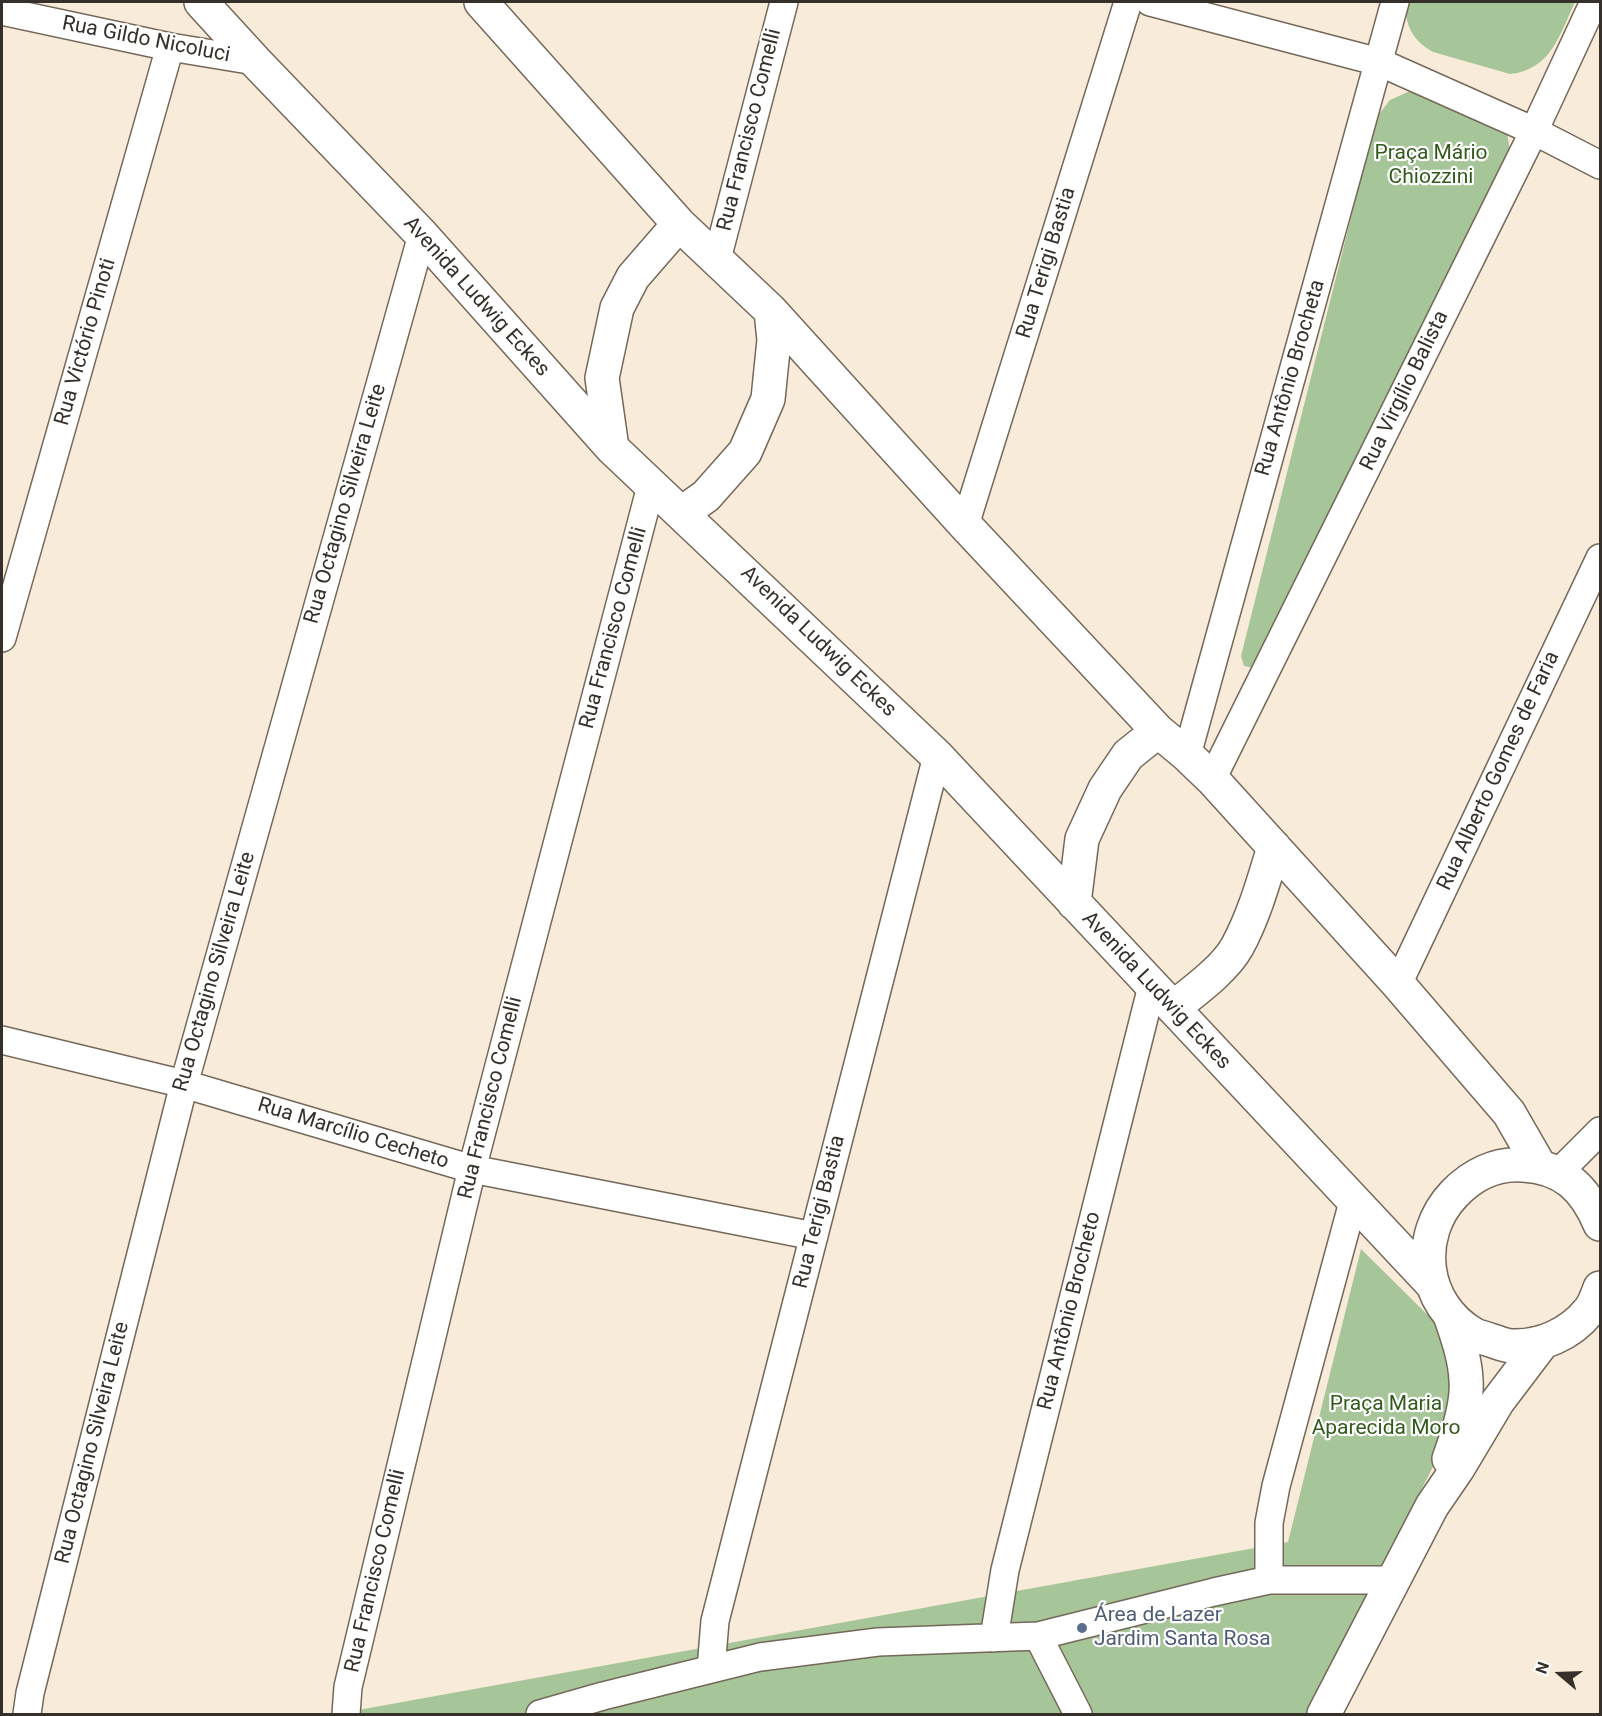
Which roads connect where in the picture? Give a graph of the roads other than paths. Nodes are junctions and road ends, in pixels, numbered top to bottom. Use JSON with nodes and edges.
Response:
{"nodes":[{"id":1,"x":201,"y":2,"type":"edge"},
{"id":2,"x":481,"y":2,"type":"edge"},
{"id":3,"x":784,"y":2,"type":"edge"},
{"id":4,"x":1128,"y":2,"type":"edge"},
{"id":5,"x":1150,"y":2,"type":"edge"},
{"id":6,"x":1395,"y":2,"type":"edge"},
{"id":7,"x":1594,"y":2,"type":"edge"},
{"id":8,"x":2,"y":11,"type":"edge"},
{"id":9,"x":170,"y":47,"type":"junction"},
{"id":10,"x":255,"y":61,"type":"junction"},
{"id":11,"x":1379,"y":62,"type":"junction"},
{"id":12,"x":1534,"y":131,"type":"junction"},
{"id":13,"x":1600,"y":165,"type":"edge"},
{"id":14,"x":680,"y":224,"type":"junction"},
{"id":15,"x":422,"y":234,"type":"junction"},
{"id":16,"x":717,"y":259,"type":"junction"},
{"id":17,"x":771,"y":311,"type":"junction"},
{"id":18,"x":612,"y":448,"type":"junction"},
{"id":19,"x":651,"y":486,"type":"junction"},
{"id":20,"x":682,"y":513,"type":"junction"},
{"id":21,"x":965,"y":525,"type":"junction"},
{"id":22,"x":1600,"y":558,"type":"edge"},
{"id":23,"x":2,"y":638,"type":"edge"},
{"id":24,"x":1158,"y":731,"type":"junction"},
{"id":25,"x":1187,"y":754,"type":"junction"},
{"id":26,"x":937,"y":756,"type":"junction"},
{"id":27,"x":1212,"y":779,"type":"junction"},
{"id":28,"x":1274,"y":846,"type":"junction"},
{"id":29,"x":1074,"y":903,"type":"junction"},
{"id":30,"x":1398,"y":984,"type":"junction"},
{"id":31,"x":1162,"y":997,"type":"junction"},
{"id":32,"x":2,"y":1040,"type":"edge"},
{"id":33,"x":183,"y":1084,"type":"junction"},
{"id":34,"x":1600,"y":1131,"type":"edge"},
{"id":35,"x":472,"y":1169,"type":"junction"},
{"id":36,"x":1549,"y":1169,"type":"junction"},
{"id":37,"x":1353,"y":1202,"type":"junction"},
{"id":38,"x":1600,"y":1217,"type":"edge"},
{"id":39,"x":814,"y":1236,"type":"junction"},
{"id":40,"x":1433,"y":1285,"type":"junction"},
{"id":41,"x":1597,"y":1303,"type":"edge"},
{"id":42,"x":1450,"y":1315,"type":"junction"},
{"id":43,"x":1542,"y":1343,"type":"junction"},
{"id":44,"x":1432,"y":1506,"type":"junction"},
{"id":45,"x":1269,"y":1580,"type":"junction"},
{"id":46,"x":1393,"y":1580,"type":"junction"},
{"id":47,"x":1038,"y":1636,"type":"junction"},
{"id":48,"x":994,"y":1638,"type":"junction"},
{"id":49,"x":711,"y":1669,"type":"junction"},
{"id":50,"x":27,"y":1714,"type":"edge"},
{"id":51,"x":346,"y":1714,"type":"edge"},
{"id":52,"x":540,"y":1714,"type":"edge"},
{"id":53,"x":1078,"y":1714,"type":"edge"},
{"id":54,"x":1324,"y":1714,"type":"edge"}],
"edges":[{"from":1,"to":10,"type":"main road","name":"Avenida Ludwig Eckes"},
{"from":2,"to":14,"type":"main road"},
{"from":3,"to":16,"type":"street","name":"Rua Francisco Comelli"},
{"from":4,"to":21,"type":"street","name":"Rua Terigi Bastia"},
{"from":5,"to":11,"type":"street"},
{"from":6,"to":11,"type":"street","name":"Rua Antônio Brocheta"},
{"from":7,"to":12,"type":"street","name":"Rua Virgílio Balista"},
{"from":8,"to":9,"type":"street","name":"Rua Gildo Nicoluci"},
{"from":9,"to":10,"type":"street","name":"Rua Gildo Nicoluci"},
{"from":9,"to":23,"type":"street","name":"Rua Victório Pinoti"},
{"from":10,"to":15,"type":"main road","name":"Avenida Ludwig Eckes"},
{"from":11,"to":12,"type":"street"},
{"from":11,"to":25,"type":"street","name":"Rua Antônio Brocheta"},
{"from":12,"to":13,"type":"street"},
{"from":12,"to":27,"type":"street","name":"Rua Virgílio Balista"},
{"from":14,"to":16,"type":"main road"},
{"from":14,"to":18,"type":"main road"},
{"from":15,"to":18,"type":"main road","name":"Avenida Ludwig Eckes"},
{"from":15,"to":33,"type":"street","name":"Rua Octagino Silveira Leite"},
{"from":16,"to":17,"type":"main road"},
{"from":17,"to":20,"type":"main road"},
{"from":17,"to":21,"type":"main road"},
{"from":18,"to":19,"type":"main road","name":"Avenida Ludwig Eckes"},
{"from":19,"to":20,"type":"main road","name":"Avenida Ludwig Eckes"},
{"from":19,"to":35,"type":"street","name":"Rua Francisco Comelli"},
{"from":20,"to":26,"type":"main road","name":"Avenida Ludwig Eckes"},
{"from":21,"to":24,"type":"main road"},
{"from":22,"to":30,"type":"street","name":"Rua Alberto Gomes de Faria"},
{"from":24,"to":25,"type":"main road"},
{"from":24,"to":29,"type":"main road"},
{"from":25,"to":27,"type":"main road"},
{"from":26,"to":29,"type":"main road","name":"Avenida Ludwig Eckes"},
{"from":26,"to":39,"type":"street","name":"Rua Terigi Bastia"},
{"from":27,"to":28,"type":"main road"},
{"from":28,"to":30,"type":"main road"},
{"from":28,"to":31,"type":"main road"},
{"from":29,"to":31,"type":"main road","name":"Avenida Ludwig Eckes"},
{"from":30,"to":36,"type":"main road"},
{"from":31,"to":37,"type":"main road","name":"Avenida Ludwig Eckes"},
{"from":31,"to":48,"type":"street","name":"Rua Antônio Brocheto"},
{"from":32,"to":33,"type":"street","name":"Rua Marcílio Cecheto"},
{"from":33,"to":35,"type":"street","name":"Rua Marcílio Cecheto"},
{"from":33,"to":50,"type":"street","name":"Rua Octagino Silveira Leite"},
{"from":34,"to":36,"type":"street"},
{"from":35,"to":39,"type":"street","name":"Rua Marcílio Cecheto"},
{"from":35,"to":51,"type":"street","name":"Rua Francisco Comelli"},
{"from":36,"to":38,"type":"main road"},
{"from":36,"to":40,"type":"main road"},
{"from":37,"to":40,"type":"main road","name":"Avenida Ludwig Eckes"},
{"from":37,"to":45,"type":"street"},
{"from":39,"to":49,"type":"street","name":"Rua Terigi Bastia"},
{"from":40,"to":42,"type":"main road"},
{"from":41,"to":43,"type":"main road"},
{"from":42,"to":43,"type":"main road"},
{"from":42,"to":44,"type":"main road"},
{"from":43,"to":44,"type":"main road"},
{"from":44,"to":46,"type":"main road"},
{"from":45,"to":46,"type":"street"},
{"from":45,"to":47,"type":"street"},
{"from":46,"to":54,"type":"main road"},
{"from":47,"to":48,"type":"street"},
{"from":47,"to":53,"type":"street"},
{"from":48,"to":49,"type":"street"},
{"from":49,"to":52,"type":"street"}]}
